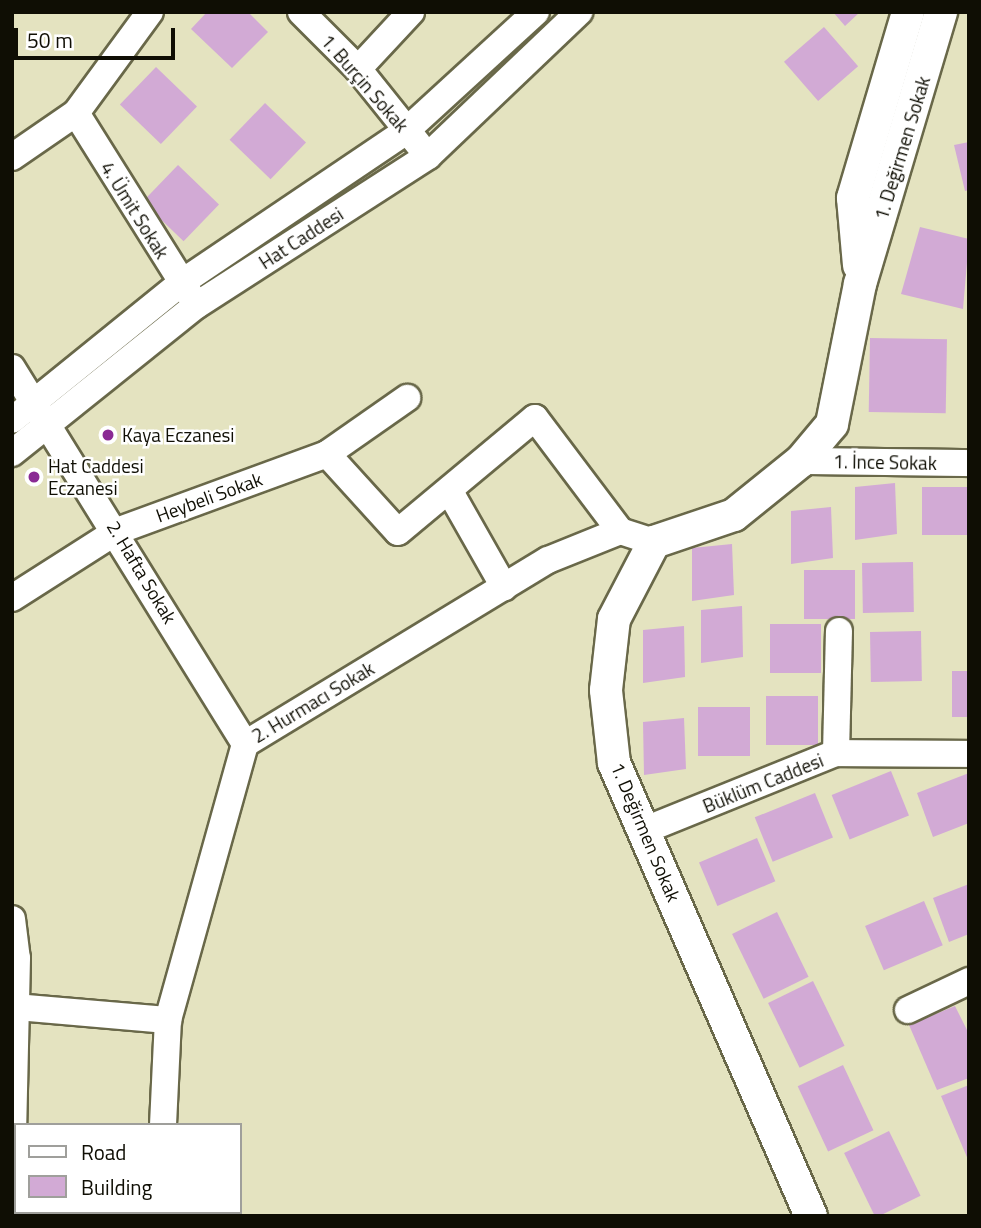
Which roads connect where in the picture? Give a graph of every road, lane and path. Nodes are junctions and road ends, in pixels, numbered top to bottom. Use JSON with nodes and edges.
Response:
{"nodes":[{"id":1,"x":150,"y":12,"type":"edge"},
{"id":2,"x":301,"y":12,"type":"edge"},
{"id":3,"x":411,"y":12,"type":"edge"},
{"id":4,"x":536,"y":12,"type":"edge"},
{"id":5,"x":579,"y":12,"type":"edge"},
{"id":6,"x":908,"y":12,"type":"edge"},
{"id":7,"x":941,"y":12,"type":"edge"},
{"id":8,"x":358,"y":69,"type":"junction"},
{"id":9,"x":76,"y":113,"type":"junction"},
{"id":10,"x":406,"y":131,"type":"junction"},
{"id":11,"x":428,"y":156,"type":"junction"},
{"id":12,"x":12,"y":157,"type":"edge"},
{"id":13,"x":181,"y":283,"type":"junction"},
{"id":14,"x":860,"y":284,"type":"junction"},
{"id":15,"x":197,"y":305,"type":"junction"},
{"id":16,"x":12,"y":368,"type":"edge"},
{"id":17,"x":407,"y":398,"type":"dead end"},
{"id":18,"x":35,"y":403,"type":"junction"},
{"id":19,"x":12,"y":420,"type":"edge"},
{"id":20,"x":51,"y":426,"type":"junction"},
{"id":21,"x":12,"y":453,"type":"edge"},
{"id":22,"x":327,"y":454,"type":"junction"},
{"id":23,"x":801,"y":461,"type":"junction"},
{"id":24,"x":969,"y":463,"type":"edge"},
{"id":25,"x":449,"y":490,"type":"junction"},
{"id":26,"x":117,"y":531,"type":"junction"},
{"id":27,"x":620,"y":531,"type":"junction"},
{"id":28,"x":654,"y":542,"type":"junction"},
{"id":29,"x":503,"y":587,"type":"junction"},
{"id":30,"x":12,"y":598,"type":"edge"},
{"id":31,"x":839,"y":631,"type":"dead end"},
{"id":32,"x":245,"y":744,"type":"junction"},
{"id":33,"x":836,"y":753,"type":"junction"},
{"id":34,"x":969,"y":754,"type":"edge"},
{"id":35,"x":645,"y":830,"type":"junction"},
{"id":36,"x":12,"y":919,"type":"edge"},
{"id":37,"x":15,"y":957,"type":"edge"},
{"id":38,"x":967,"y":987,"type":"edge"},
{"id":39,"x":908,"y":1010,"type":"dead end"},
{"id":40,"x":15,"y":1016,"type":"edge"},
{"id":41,"x":168,"y":1020,"type":"junction"},
{"id":42,"x":13,"y":1112,"type":"edge"},
{"id":43,"x":163,"y":1123,"type":"edge"},
{"id":44,"x":12,"y":1177,"type":"edge"},
{"id":45,"x":811,"y":1216,"type":"edge"}],
"edges":[{"from":1,"to":9,"type":"street"},
{"from":2,"to":8,"type":"street","name":"1. Burçin Sokak"},
{"from":3,"to":8,"type":"street"},
{"from":4,"to":10,"type":"street","name":"Hat Caddesi"},
{"from":5,"to":11,"type":"street","name":"Hat Caddesi"},
{"from":6,"to":14,"type":"main road","name":"1. Değirmen Sokak"},
{"from":7,"to":14,"type":"main road","name":"1. Değirmen Sokak"},
{"from":8,"to":10,"type":"street","name":"1. Burçin Sokak"},
{"from":9,"to":12,"type":"street"},
{"from":9,"to":13,"type":"street","name":"4. Ümit Sokak"},
{"from":10,"to":11,"type":"street","name":"1. Burçin Sokak"},
{"from":10,"to":13,"type":"street","name":"Hat Caddesi"},
{"from":11,"to":15,"type":"street","name":"Hat Caddesi"},
{"from":13,"to":15,"type":"street","name":"4. Ümit Sokak"},
{"from":13,"to":18,"type":"street","name":"Hat Caddesi"},
{"from":14,"to":23,"type":"main road","name":"1. Değirmen Sokak"},
{"from":15,"to":20,"type":"street","name":"Hat Caddesi"},
{"from":16,"to":18,"type":"street","name":"2. Hafta Sokak"},
{"from":17,"to":22,"type":"street","name":"Heybeli Sokak"},
{"from":18,"to":19,"type":"street","name":"Hat Caddesi"},
{"from":18,"to":20,"type":"street","name":"2. Hafta Sokak"},
{"from":20,"to":21,"type":"street","name":"Hat Caddesi"},
{"from":20,"to":26,"type":"street","name":"2. Hafta Sokak"},
{"from":22,"to":25,"type":"street"},
{"from":22,"to":26,"type":"street","name":"Heybeli Sokak"},
{"from":23,"to":24,"type":"street","name":"1. İnce Sokak"},
{"from":23,"to":28,"type":"main road","name":"1. Değirmen Sokak"},
{"from":25,"to":27,"type":"street"},
{"from":25,"to":29,"type":"street"},
{"from":26,"to":30,"type":"street","name":"Heybeli Sokak"},
{"from":26,"to":32,"type":"street","name":"2. Hafta Sokak"},
{"from":27,"to":28,"type":"street"},
{"from":27,"to":29,"type":"street","name":"2. Hurmacı Sokak"},
{"from":28,"to":35,"type":"main road","name":"1. Değirmen Sokak"},
{"from":29,"to":32,"type":"street","name":"2. Hurmacı Sokak"},
{"from":31,"to":33,"type":"street"},
{"from":32,"to":41,"type":"street","name":"2. Hurmacı Sokak"},
{"from":33,"to":34,"type":"street","name":"Büklüm Caddesi"},
{"from":33,"to":35,"type":"street","name":"Büklüm Caddesi"},
{"from":35,"to":45,"type":"main road","name":"1. Değirmen Sokak"},
{"from":36,"to":37,"type":"street"},
{"from":37,"to":40,"type":"street"},
{"from":38,"to":39,"type":"street"},
{"from":40,"to":41,"type":"street"},
{"from":40,"to":42,"type":"street"},
{"from":41,"to":43,"type":"street","name":"2. Hurmacı Sokak"},
{"from":42,"to":44,"type":"street"}]}
